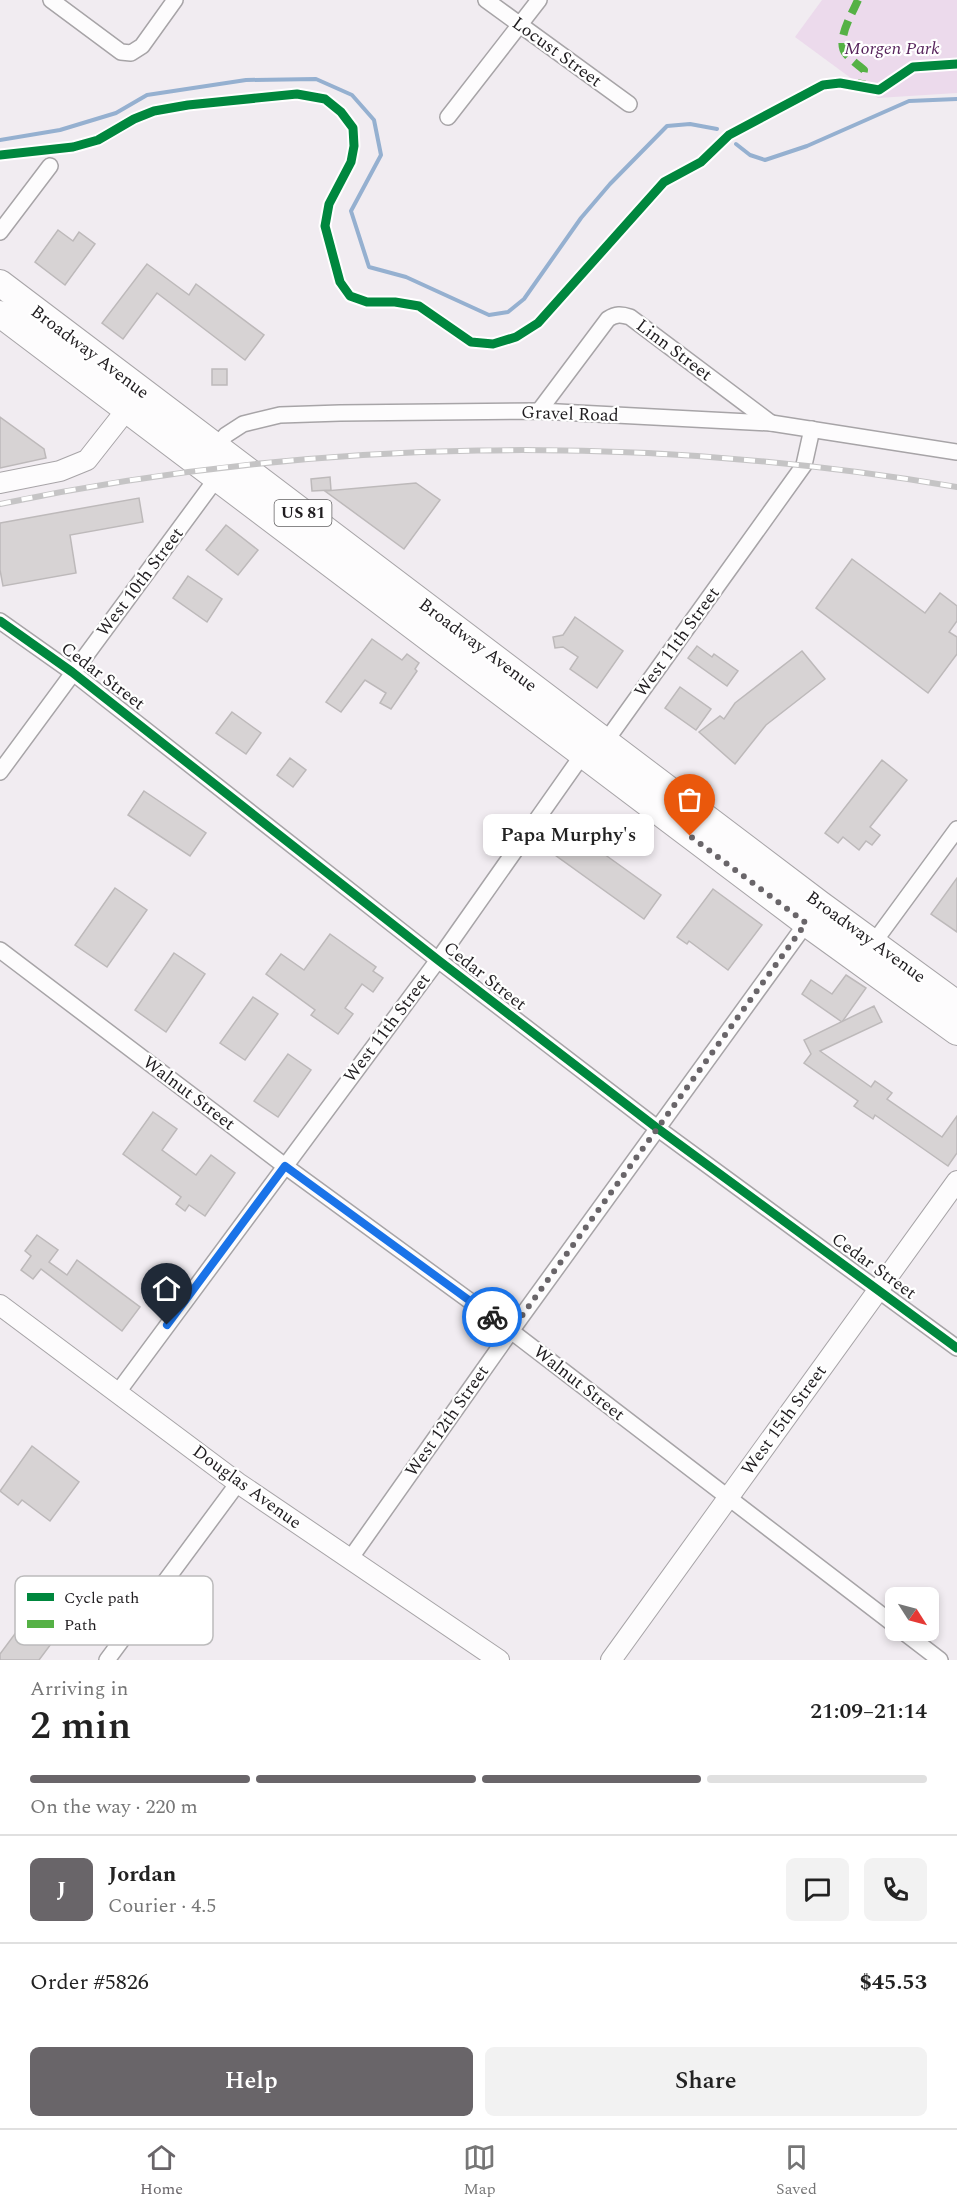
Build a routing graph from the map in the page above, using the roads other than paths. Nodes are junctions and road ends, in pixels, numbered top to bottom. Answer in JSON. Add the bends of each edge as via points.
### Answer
{"nodes":[{"id":1,"x":51,"y":0,"type":"edge"},
{"id":2,"x":175,"y":0,"type":"edge"},
{"id":3,"x":486,"y":0,"type":"edge"},
{"id":4,"x":539,"y":0,"type":"edge"},
{"id":5,"x":520,"y":25,"type":"junction"},
{"id":6,"x":629,"y":104,"type":"dead end"},
{"id":7,"x":448,"y":117,"type":"dead end"},
{"id":8,"x":50,"y":166,"type":"dead end"},
{"id":9,"x":0,"y":232,"type":"edge"},
{"id":10,"x":0,"y":283,"type":"edge"},
{"id":11,"x":0,"y":314,"type":"edge"},
{"id":12,"x":133,"y":401,"type":"junction"},
{"id":13,"x":538,"y":411,"type":"junction"},
{"id":14,"x":771,"y":423,"type":"junction"},
{"id":15,"x":812,"y":429,"type":"junction"},
{"id":16,"x":957,"y":452,"type":"edge"},
{"id":17,"x":210,"y":464,"type":"junction"},
{"id":18,"x":0,"y":483,"type":"edge"},
{"id":19,"x":0,"y":621,"type":"edge"},
{"id":20,"x":72,"y":672,"type":"junction"},
{"id":21,"x":606,"y":741,"type":"junction"},
{"id":22,"x":583,"y":754,"type":"junction"},
{"id":23,"x":0,"y":772,"type":"edge"},
{"id":24,"x":957,"y":829,"type":"edge"},
{"id":25,"x":813,"y":914,"type":"junction"},
{"id":26,"x":0,"y":950,"type":"edge"},
{"id":27,"x":867,"y":952,"type":"junction"},
{"id":28,"x":438,"y":960,"type":"junction"},
{"id":29,"x":957,"y":1004,"type":"edge"},
{"id":30,"x":957,"y":1032,"type":"edge"},
{"id":31,"x":657,"y":1128,"type":"junction"},
{"id":32,"x":285,"y":1166,"type":"junction"},
{"id":33,"x":957,"y":1181,"type":"edge"},
{"id":34,"x":879,"y":1290,"type":"junction"},
{"id":35,"x":0,"y":1305,"type":"edge"},
{"id":36,"x":511,"y":1331,"type":"junction"},
{"id":37,"x":957,"y":1348,"type":"edge"},
{"id":38,"x":118,"y":1392,"type":"junction"},
{"id":39,"x":238,"y":1483,"type":"junction"},
{"id":40,"x":728,"y":1498,"type":"junction"},
{"id":41,"x":350,"y":1559,"type":"junction"},
{"id":42,"x":169,"y":1576,"type":"edge"},
{"id":43,"x":885,"y":1618,"type":"edge"},
{"id":44,"x":915,"y":1641,"type":"edge"},
{"id":45,"x":118,"y":1645,"type":"edge"},
{"id":46,"x":107,"y":1660,"type":"edge"},
{"id":47,"x":499,"y":1660,"type":"edge"},
{"id":48,"x":611,"y":1660,"type":"edge"},
{"id":49,"x":940,"y":1660,"type":"edge"}],
"edges":[{"from":1,"to":2,"type":"street","via":[[121,52],[131,53],[142,46]]},
{"from":3,"to":5,"type":"street","name":"Locust Street"},
{"from":4,"to":5,"type":"street"},
{"from":5,"to":6,"type":"street","name":"Locust Street"},
{"from":5,"to":7,"type":"street"},
{"from":8,"to":9,"type":"street"},
{"from":10,"to":12,"type":"highway","name":"Broadway Avenue","number":"US 81"},
{"from":11,"to":12,"type":"highway","name":"Broadway Avenue","number":"US 81"},
{"from":12,"to":17,"type":"highway","name":"Broadway Avenue","number":"US 81"},
{"from":12,"to":18,"type":"street","via":[[87,460],[60,471]]},
{"from":13,"to":14,"type":"street","name":"Gravel Road"},
{"from":13,"to":14,"type":"street","name":"Linn Street","via":[[608,320],[623,315]]},
{"from":13,"to":17,"type":"street","name":"Gravel Road","via":[[280,415],[243,424],[226,435]]},
{"from":14,"to":15,"type":"street","name":"Gravel Road"},
{"from":15,"to":16,"type":"street","name":"Gravel Road"},
{"from":15,"to":21,"type":"street","name":"West 11th Street","via":[[804,465]]},
{"from":17,"to":20,"type":"street","name":"West 10th Street"},
{"from":17,"to":21,"type":"highway","name":"Broadway Avenue","number":"US 81"},
{"from":17,"to":22,"type":"highway","name":"Broadway Avenue","number":"US 81"},
{"from":19,"to":20,"type":"street","name":"Cedar Street"},
{"from":20,"to":23,"type":"street","name":"West 10th Street"},
{"from":20,"to":28,"type":"street","name":"Cedar Street"},
{"from":21,"to":22,"type":"street","name":"West 11th Street"},
{"from":21,"to":25,"type":"highway","name":"Broadway Avenue","number":"US 81"},
{"from":22,"to":25,"type":"highway","name":"Broadway Avenue","number":"US 81"},
{"from":22,"to":28,"type":"street","name":"West 11th Street"},
{"from":24,"to":27,"type":"street"},
{"from":25,"to":27,"type":"highway","name":"Broadway Avenue","number":"US 81"},
{"from":25,"to":31,"type":"street","name":"West 12th Street"},
{"from":26,"to":32,"type":"street","name":"Walnut Street"},
{"from":27,"to":29,"type":"highway","name":"Broadway Avenue","number":"US 81"},
{"from":27,"to":30,"type":"highway","name":"Broadway Avenue","number":"US 81"},
{"from":28,"to":31,"type":"street","name":"Cedar Street"},
{"from":28,"to":32,"type":"street","name":"West 11th Street"},
{"from":31,"to":34,"type":"street","name":"Cedar Street"},
{"from":31,"to":36,"type":"street","name":"West 12th Street"},
{"from":32,"to":36,"type":"street","name":"Walnut Street"},
{"from":32,"to":38,"type":"street","name":"West 11th Street"},
{"from":33,"to":34,"type":"street","name":"West 15th Street"},
{"from":34,"to":37,"type":"street","name":"Cedar Street"},
{"from":34,"to":40,"type":"street","name":"West 15th Street"},
{"from":35,"to":38,"type":"street","name":"Douglas Avenue"},
{"from":36,"to":40,"type":"street","name":"Walnut Street"},
{"from":36,"to":41,"type":"street","name":"West 12th Street"},
{"from":38,"to":39,"type":"street","name":"Douglas Avenue"},
{"from":39,"to":41,"type":"street","name":"Douglas Avenue"},
{"from":39,"to":42,"type":"street"},
{"from":40,"to":43,"type":"street","name":"Walnut Street"},
{"from":40,"to":48,"type":"street","name":"West 15th Street"},
{"from":41,"to":47,"type":"street","name":"Douglas Avenue"},
{"from":44,"to":49,"type":"street"},
{"from":45,"to":46,"type":"street"}]}
